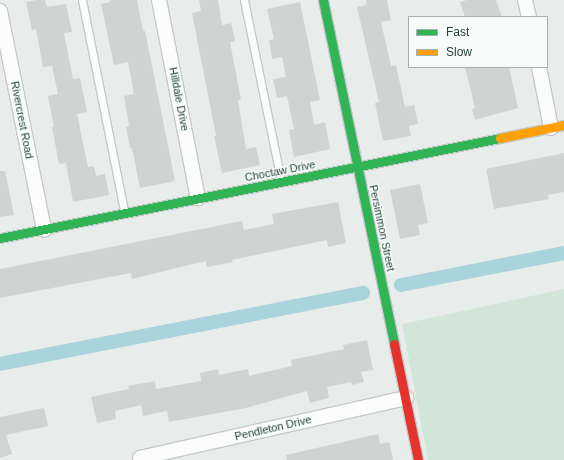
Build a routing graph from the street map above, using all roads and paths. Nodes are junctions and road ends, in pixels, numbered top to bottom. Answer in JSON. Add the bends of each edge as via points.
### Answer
{"nodes":[{"id":1,"x":82,"y":0,"type":"edge"},
{"id":2,"x":159,"y":0,"type":"edge"},
{"id":3,"x":244,"y":0,"type":"edge"},
{"id":4,"x":323,"y":0,"type":"edge"},
{"id":5,"x":525,"y":0,"type":"edge"},
{"id":6,"x":0,"y":11,"type":"edge"},
{"id":7,"x":529,"y":16,"type":"edge"},
{"id":8,"x":539,"y":68,"type":"edge"},
{"id":9,"x":558,"y":126,"type":"edge"},
{"id":10,"x":356,"y":167,"type":"junction"},
{"id":11,"x":281,"y":183,"type":"junction"},
{"id":12,"x":198,"y":198,"type":"junction"},
{"id":13,"x":124,"y":213,"type":"junction"},
{"id":14,"x":44,"y":230,"type":"junction"},
{"id":15,"x":0,"y":238,"type":"edge"},
{"id":16,"x":406,"y":398,"type":"junction"},
{"id":17,"x":140,"y":458,"type":"dead end"},
{"id":18,"x":418,"y":460,"type":"edge"}],
"edges":[{"from":1,"to":13,"type":"lane"},
{"from":2,"to":12,"type":"street","name":"Hilldale Drive"},
{"from":3,"to":11,"type":"lane"},
{"from":4,"to":10,"type":"street","name":"Persimmon Street"},
{"from":5,"to":7,"type":"street"},
{"from":6,"to":14,"type":"street","name":"Rivercrest Road"},
{"from":8,"to":9,"type":"street"},
{"from":9,"to":10,"type":"street","name":"Choctaw Drive"},
{"from":10,"to":11,"type":"street","name":"Choctaw Drive"},
{"from":10,"to":16,"type":"street","name":"Persimmon Street"},
{"from":11,"to":12,"type":"street","name":"Choctaw Drive"},
{"from":12,"to":13,"type":"street","name":"Choctaw Drive"},
{"from":13,"to":14,"type":"street","name":"Choctaw Drive"},
{"from":14,"to":15,"type":"street","name":"Choctaw Drive"},
{"from":16,"to":17,"type":"street","name":"Pendleton Drive"},
{"from":16,"to":18,"type":"street","name":"Persimmon Street"}]}
